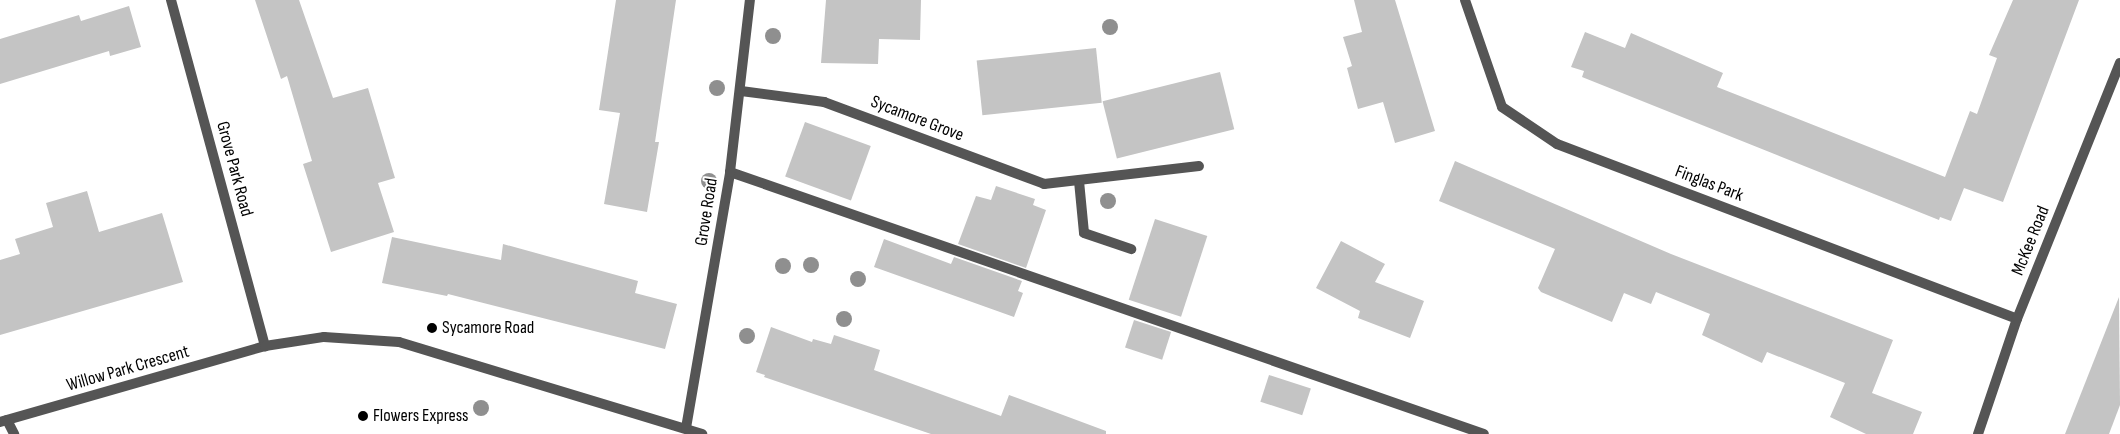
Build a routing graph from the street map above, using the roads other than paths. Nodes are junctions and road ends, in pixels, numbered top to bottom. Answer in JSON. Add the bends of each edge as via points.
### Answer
{"nodes":[{"id":1,"x":171,"y":0,"type":"edge"},
{"id":2,"x":750,"y":0,"type":"edge"},
{"id":3,"x":1465,"y":0,"type":"edge"},
{"id":4,"x":2120,"y":63,"type":"edge"},
{"id":5,"x":741,"y":91,"type":"junction"},
{"id":6,"x":1199,"y":166,"type":"dead end"},
{"id":7,"x":730,"y":172,"type":"junction"},
{"id":8,"x":1079,"y":181,"type":"junction"},
{"id":9,"x":1131,"y":249,"type":"dead end"},
{"id":10,"x":2017,"y":319,"type":"junction"},
{"id":11,"x":266,"y":346,"type":"junction"},
{"id":12,"x":3,"y":421,"type":"edge"},
{"id":13,"x":686,"y":428,"type":"junction"},
{"id":14,"x":669,"y":429,"type":"edge"},
{"id":15,"x":14,"y":434,"type":"edge"},
{"id":16,"x":702,"y":434,"type":"edge"},
{"id":17,"x":1484,"y":434,"type":"edge"},
{"id":18,"x":1978,"y":434,"type":"edge"}],
"edges":[{"from":1,"to":11,"type":"street","name":"Grove Park Road"},
{"from":2,"to":5,"type":"street","name":"Grove Road"},
{"from":3,"to":10,"type":"street","name":"Finglas Park","via":[[1502,107],[1557,144]]},
{"from":4,"to":10,"type":"street","name":"McKee Road"},
{"from":5,"to":7,"type":"street","name":"Grove Road"},
{"from":5,"to":8,"type":"street","name":"Sycamore Grove","via":[[824,102],[1044,184]]},
{"from":6,"to":8,"type":"street","name":"Sycamore Grove"},
{"from":7,"to":13,"type":"street","name":"Grove Road"},
{"from":7,"to":17,"type":"street"},
{"from":8,"to":9,"type":"street","via":[[1084,233]]},
{"from":10,"to":18,"type":"street","name":"McKee Road"},
{"from":11,"to":12,"type":"street","name":"Willow Park Crescent"},
{"from":11,"to":14,"type":"street","via":[[324,337],[399,342]]},
{"from":12,"to":15,"type":"street"},
{"from":13,"to":14,"type":"street"},
{"from":13,"to":16,"type":"street"}]}
